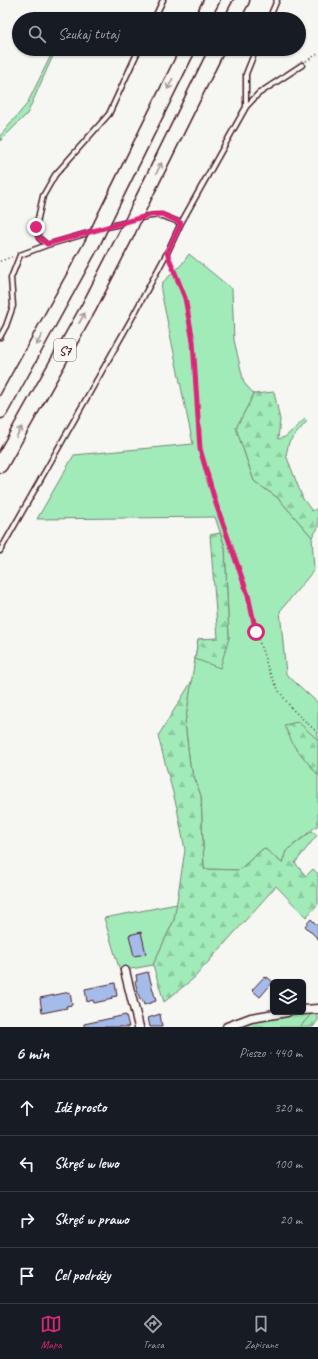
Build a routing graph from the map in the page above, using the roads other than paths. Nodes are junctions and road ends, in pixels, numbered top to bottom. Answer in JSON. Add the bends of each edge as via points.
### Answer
{"nodes":[{"id":1,"x":163,"y":0,"type":"edge"},
{"id":2,"x":212,"y":0,"type":"edge"},
{"id":3,"x":242,"y":0,"type":"edge"},
{"id":4,"x":277,"y":0,"type":"edge"},
{"id":5,"x":157,"y":12,"type":"edge"},
{"id":6,"x":206,"y":12,"type":"edge"},
{"id":7,"x":236,"y":12,"type":"edge"},
{"id":8,"x":271,"y":12,"type":"edge"},
{"id":9,"x":136,"y":56,"type":"edge"},
{"id":10,"x":185,"y":56,"type":"edge"},
{"id":11,"x":214,"y":56,"type":"edge"},
{"id":12,"x":253,"y":56,"type":"edge"},
{"id":13,"x":302,"y":65,"type":"road end"},
{"id":14,"x":246,"y":107,"type":"junction"},
{"id":15,"x":181,"y":223,"type":"junction"},
{"id":16,"x":47,"y":244,"type":"junction"},
{"id":17,"x":0,"y":337,"type":"edge"},
{"id":18,"x":0,"y":411,"type":"edge"},
{"id":19,"x":0,"y":465,"type":"edge"},
{"id":20,"x":0,"y":551,"type":"edge"},
{"id":21,"x":124,"y":971,"type":"dead end"},
{"id":22,"x":318,"y":1009,"type":"edge"},
{"id":23,"x":306,"y":1010,"type":"edge"},
{"id":24,"x":270,"y":1015,"type":"edge"},
{"id":25,"x":139,"y":1027,"type":"edge"},
{"id":26,"x":228,"y":1027,"type":"edge"}],
"edges":[{"from":1,"to":5,"type":"lane"},
{"from":2,"to":6,"type":"highway"},
{"from":3,"to":7,"type":"highway"},
{"from":4,"to":8,"type":"lane"},
{"from":9,"to":16,"type":"lane","via":[[110,114],[55,175],[43,196],[36,227],[39,238]]},
{"from":10,"to":18,"type":"highway","number":"S7","one_way":true,"bridge":true,"via":[[92,244]]},
{"from":19,"to":11,"type":"highway","number":"S7","one_way":true,"bridge":true,"via":[[85,314]]},
{"from":12,"to":14,"type":"lane","via":[[246,74]]},
{"from":13,"to":14,"type":"lane","via":[[258,94]]},
{"from":14,"to":15,"type":"lane"},
{"from":15,"to":16,"type":"lane","via":[[162,214],[150,215]]},
{"from":15,"to":20,"type":"lane","via":[[132,318]]},
{"from":16,"to":17,"type":"lane","via":[[20,255],[11,278],[13,306]]},
{"from":21,"to":25,"type":"street"},
{"from":22,"to":23,"type":"street"},
{"from":24,"to":26,"type":"street","via":[[251,1018]]}]}
